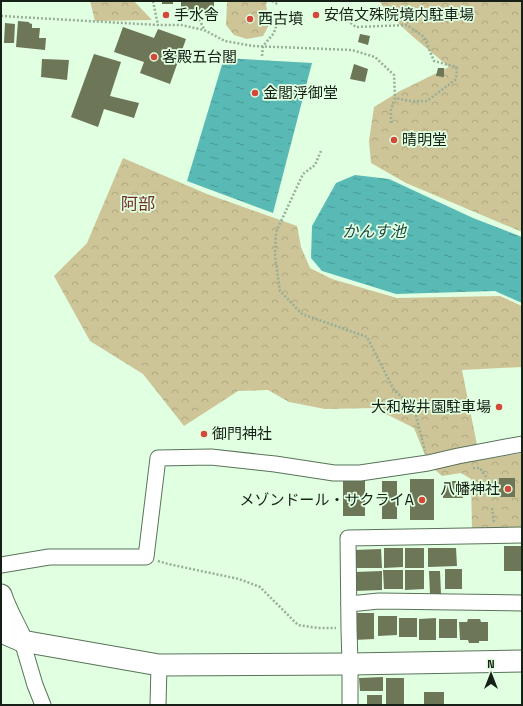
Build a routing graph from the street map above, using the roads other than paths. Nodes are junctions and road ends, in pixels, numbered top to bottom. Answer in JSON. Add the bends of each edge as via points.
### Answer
{"nodes":[{"id":1,"x":522,"y":444,"type":"edge"},
{"id":2,"x":522,"y":535,"type":"edge"},
{"id":3,"x":1,"y":565,"type":"edge"},
{"id":4,"x":1,"y":595,"type":"edge"},
{"id":5,"x":522,"y":603,"type":"edge"},
{"id":6,"x":348,"y":604,"type":"junction"},
{"id":7,"x":1,"y":632,"type":"edge"},
{"id":8,"x":22,"y":641,"type":"junction"},
{"id":9,"x":522,"y":661,"type":"edge"},
{"id":10,"x":350,"y":664,"type":"junction"},
{"id":11,"x":159,"y":665,"type":"junction"},
{"id":12,"x":43,"y":705,"type":"edge"},
{"id":13,"x":158,"y":705,"type":"edge"},
{"id":14,"x":350,"y":705,"type":"edge"}],
"edges":[{"from":1,"to":3,"type":"street","via":[[428,463],[360,473],[334,473],[211,456],[158,458],[146,557],[49,557]]},
{"from":2,"to":6,"type":"street","via":[[348,538]]},
{"from":4,"to":8,"type":"street"},
{"from":5,"to":6,"type":"street","via":[[379,601]]},
{"from":6,"to":10,"type":"street"},
{"from":7,"to":8,"type":"street"},
{"from":8,"to":11,"type":"street"},
{"from":8,"to":12,"type":"street"},
{"from":9,"to":10,"type":"street"},
{"from":10,"to":11,"type":"street"},
{"from":10,"to":14,"type":"street"},
{"from":11,"to":13,"type":"street"}]}
